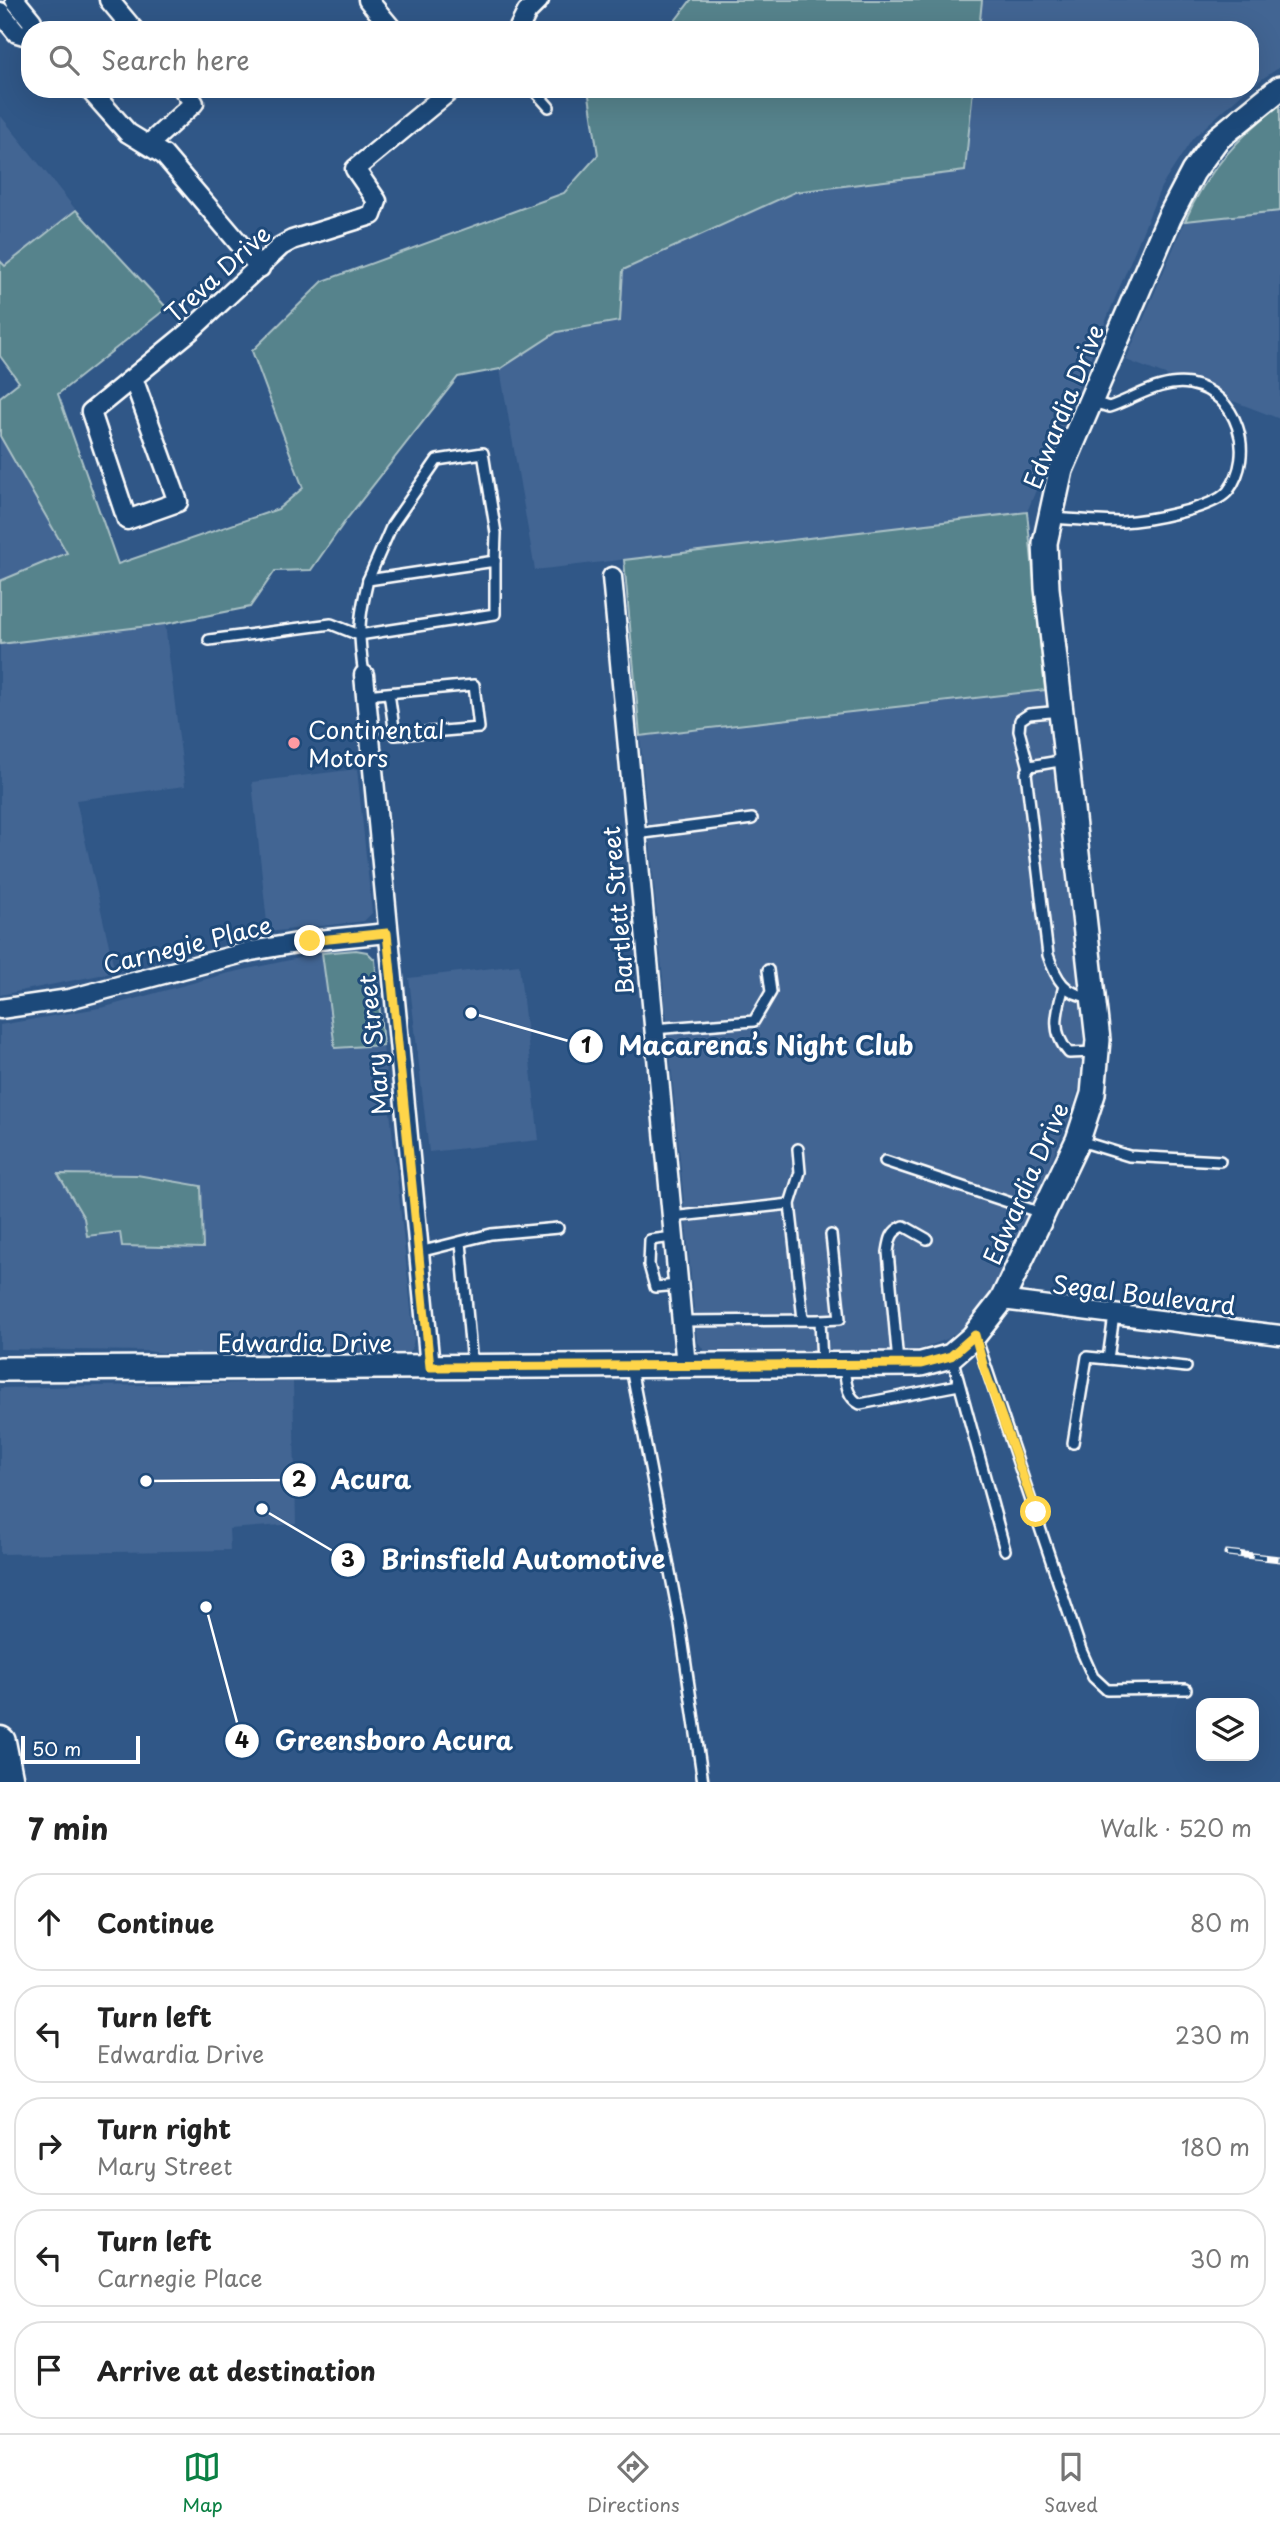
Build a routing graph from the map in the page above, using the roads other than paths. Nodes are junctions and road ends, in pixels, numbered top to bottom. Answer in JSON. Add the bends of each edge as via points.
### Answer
{"nodes":[{"id":1,"x":15,"y":0,"type":"edge"},
{"id":2,"x":109,"y":0,"type":"edge"},
{"id":3,"x":368,"y":0,"type":"edge"},
{"id":4,"x":540,"y":0,"type":"edge"},
{"id":5,"x":0,"y":12,"type":"edge"},
{"id":6,"x":32,"y":21,"type":"edge"},
{"id":7,"x":126,"y":21,"type":"edge"},
{"id":8,"x":386,"y":21,"type":"edge"},
{"id":9,"x":522,"y":21,"type":"edge"},
{"id":10,"x":21,"y":34,"type":"edge"},
{"id":11,"x":1280,"y":88,"type":"edge"},
{"id":12,"x":97,"y":98,"type":"edge"},
{"id":13,"x":190,"y":98,"type":"edge"},
{"id":14,"x":439,"y":98,"type":"edge"},
{"id":15,"x":541,"y":98,"type":"edge"},
{"id":16,"x":549,"y":107,"type":"dead end"},
{"id":17,"x":149,"y":144,"type":"junction"},
{"id":18,"x":260,"y":268,"type":"junction"},
{"id":19,"x":133,"y":378,"type":"junction"},
{"id":20,"x":1088,"y":401,"type":"junction"},
{"id":21,"x":1049,"y":517,"type":"junction"},
{"id":22,"x":495,"y":561,"type":"junction"},
{"id":23,"x":612,"y":578,"type":"dead end"},
{"id":24,"x":368,"y":580,"type":"junction"},
{"id":25,"x":359,"y":635,"type":"junction"},
{"id":26,"x":209,"y":640,"type":"dead end"},
{"id":27,"x":364,"y":675,"type":"joint"},
{"id":28,"x":389,"y":693,"type":"junction"},
{"id":29,"x":365,"y":695,"type":"junction"},
{"id":30,"x":1061,"y":711,"type":"junction"},
{"id":31,"x":1066,"y":760,"type":"junction"},
{"id":32,"x":1029,"y":768,"type":"junction"},
{"id":33,"x":752,"y":819,"type":"dead end"},
{"id":34,"x":634,"y":834,"type":"junction"},
{"id":35,"x":387,"y":933,"type":"junction"},
{"id":36,"x":768,"y":970,"type":"dead end"},
{"id":37,"x":1064,"y":986,"type":"junction"},
{"id":38,"x":1093,"y":998,"type":"junction"},
{"id":39,"x":0,"y":1009,"type":"edge"},
{"id":40,"x":653,"y":1029,"type":"junction"},
{"id":41,"x":1097,"y":1052,"type":"junction"},
{"id":42,"x":1078,"y":1140,"type":"junction"},
{"id":43,"x":798,"y":1149,"type":"dead end"},
{"id":44,"x":885,"y":1161,"type":"dead end"},
{"id":45,"x":1220,"y":1161,"type":"dead end"},
{"id":46,"x":790,"y":1204,"type":"junction"},
{"id":47,"x":1043,"y":1214,"type":"junction"},
{"id":48,"x":671,"y":1217,"type":"junction"},
{"id":49,"x":558,"y":1228,"type":"dead end"},
{"id":50,"x":831,"y":1235,"type":"dead end"},
{"id":51,"x":673,"y":1237,"type":"junction"},
{"id":52,"x":927,"y":1239,"type":"dead end"},
{"id":53,"x":461,"y":1242,"type":"junction"},
{"id":54,"x":419,"y":1252,"type":"junction"},
{"id":55,"x":678,"y":1285,"type":"junction"},
{"id":56,"x":1002,"y":1300,"type":"junction"},
{"id":57,"x":1114,"y":1315,"type":"junction"},
{"id":58,"x":803,"y":1319,"type":"junction"},
{"id":59,"x":820,"y":1320,"type":"junction"},
{"id":60,"x":681,"y":1321,"type":"junction"},
{"id":61,"x":975,"y":1335,"type":"junction"},
{"id":62,"x":1280,"y":1335,"type":"edge"},
{"id":63,"x":951,"y":1356,"type":"junction"},
{"id":64,"x":1108,"y":1359,"type":"junction"},
{"id":65,"x":898,"y":1364,"type":"junction"},
{"id":66,"x":833,"y":1365,"type":"junction"},
{"id":67,"x":631,"y":1366,"type":"junction"},
{"id":68,"x":686,"y":1366,"type":"junction"},
{"id":69,"x":430,"y":1367,"type":"junction"},
{"id":70,"x":473,"y":1367,"type":"junction"},
{"id":71,"x":1186,"y":1367,"type":"dead end"},
{"id":72,"x":0,"y":1369,"type":"edge"},
{"id":73,"x":959,"y":1385,"type":"junction"},
{"id":74,"x":1073,"y":1443,"type":"dead end"},
{"id":75,"x":1005,"y":1550,"type":"dead end"},
{"id":76,"x":1186,"y":1689,"type":"dead end"},
{"id":77,"x":0,"y":1742,"type":"edge"},
{"id":78,"x":8,"y":1782,"type":"edge"},
{"id":79,"x":703,"y":1782,"type":"edge"}],
"edges":[{"from":1,"to":6,"type":"street"},
{"from":2,"to":7,"type":"street"},
{"from":3,"to":8,"type":"street"},
{"from":4,"to":9,"type":"street"},
{"from":5,"to":10,"type":"street"},
{"from":11,"to":20,"type":"main road","name":"Edwardia Drive","via":[[1232,124],[1193,172]]},
{"from":12,"to":17,"type":"street","via":[[128,133]]},
{"from":13,"to":17,"type":"street","via":[[194,103]]},
{"from":14,"to":18,"type":"street","name":"Treva Drive","via":[[355,169],[377,201],[372,215],[292,240]]},
{"from":15,"to":16,"type":"lane"},
{"from":17,"to":18,"type":"street","via":[[164,155]]},
{"from":18,"to":19,"type":"street","name":"Treva Drive"},
{"from":19,"to":19,"type":"street","name":"Treva Drive","via":[[91,412],[127,520],[178,502]]},
{"from":20,"to":21,"type":"main road","name":"Edwardia Drive","via":[[1061,470]]},
{"from":20,"to":21,"type":"lane","via":[[1109,407],[1156,386],[1191,384],[1222,398],[1240,428],[1241,460],[1227,492],[1198,508],[1122,522]]},
{"from":21,"to":30,"type":"main road","name":"Edwardia Drive","via":[[1047,588]]},
{"from":22,"to":24,"type":"lane"},
{"from":22,"to":24,"type":"lane","via":[[496,533],[483,453],[437,460],[392,525]]},
{"from":22,"to":25,"type":"lane","via":[[495,614]]},
{"from":23,"to":34,"type":"street","name":"Bartlett Street"},
{"from":24,"to":25,"type":"lane","via":[[358,619]]},
{"from":25,"to":26,"type":"lane","via":[[331,624]]},
{"from":25,"to":27,"type":"lane"},
{"from":27,"to":29,"type":"street","name":"Mary Street"},
{"from":28,"to":28,"type":"lane","via":[[395,736],[480,727],[474,685]]},
{"from":28,"to":29,"type":"lane"},
{"from":29,"to":35,"type":"street","name":"Mary Street"},
{"from":30,"to":31,"type":"main road","name":"Edwardia Drive"},
{"from":30,"to":32,"type":"lane","via":[[1029,714],[1020,720]]},
{"from":31,"to":32,"type":"lane"},
{"from":31,"to":38,"type":"main road","name":"Edwardia Drive"},
{"from":32,"to":37,"type":"lane","via":[[1046,945],[1056,979]]},
{"from":33,"to":34,"type":"lane"},
{"from":34,"to":40,"type":"street","name":"Bartlett Street"},
{"from":35,"to":39,"type":"street","name":"Carnegie Place","via":[[251,951],[69,999]]},
{"from":35,"to":54,"type":"street","name":"Mary Street"},
{"from":36,"to":40,"type":"lane","via":[[771,992],[754,1021]]},
{"from":37,"to":38,"type":"lane","via":[[1075,996]]},
{"from":37,"to":41,"type":"lane","via":[[1056,1017],[1058,1041],[1069,1053]]},
{"from":38,"to":41,"type":"main road","name":"Edwardia Drive"},
{"from":40,"to":48,"type":"street","name":"Bartlett Street"},
{"from":41,"to":42,"type":"main road","name":"Edwardia Drive","via":[[1093,1094]]},
{"from":42,"to":45,"type":"lane","via":[[1129,1156]]},
{"from":42,"to":47,"type":"main road","name":"Edwardia Drive"},
{"from":43,"to":46,"type":"lane","via":[[800,1172]]},
{"from":44,"to":47,"type":"lane"},
{"from":46,"to":48,"type":"lane"},
{"from":46,"to":58,"type":"lane"},
{"from":47,"to":56,"type":"main road","name":"Edwardia Drive"},
{"from":48,"to":51,"type":"street","name":"Bartlett Street"},
{"from":49,"to":53,"type":"lane","via":[[491,1234]]},
{"from":50,"to":59,"type":"lane","via":[[840,1319]]},
{"from":51,"to":55,"type":"street","name":"Bartlett Street"},
{"from":51,"to":55,"type":"lane","via":[[650,1240],[649,1265],[655,1287]]},
{"from":52,"to":65,"type":"lane","via":[[904,1226],[890,1238]]},
{"from":53,"to":54,"type":"lane"},
{"from":53,"to":70,"type":"lane"},
{"from":54,"to":69,"type":"street","name":"Mary Street"},
{"from":55,"to":60,"type":"street","name":"Bartlett Street"},
{"from":56,"to":57,"type":"street","name":"Segal Boulevard"},
{"from":56,"to":61,"type":"main road","name":"Edwardia Drive"},
{"from":57,"to":62,"type":"street","name":"Segal Boulevard"},
{"from":57,"to":64,"type":"lane"},
{"from":58,"to":59,"type":"lane"},
{"from":58,"to":60,"type":"lane"},
{"from":59,"to":66,"type":"lane"},
{"from":60,"to":68,"type":"street","name":"Bartlett Street"},
{"from":61,"to":63,"type":"main road","name":"Edwardia Drive"},
{"from":61,"to":76,"type":"lane","via":[[1093,1677],[1107,1690]]},
{"from":63,"to":65,"type":"main road","name":"Edwardia Drive"},
{"from":63,"to":73,"type":"lane"},
{"from":64,"to":71,"type":"lane"},
{"from":64,"to":74,"type":"lane","via":[[1087,1357]]},
{"from":65,"to":66,"type":"main road","name":"Edwardia Drive"},
{"from":66,"to":68,"type":"main road","name":"Edwardia Drive"},
{"from":66,"to":73,"type":"lane","via":[[853,1401],[860,1404]]},
{"from":67,"to":68,"type":"main road","name":"Edwardia Drive"},
{"from":67,"to":70,"type":"main road","name":"Edwardia Drive"},
{"from":67,"to":79,"type":"lane","via":[[680,1624]]},
{"from":69,"to":70,"type":"main road","name":"Edwardia Drive"},
{"from":69,"to":72,"type":"main road","name":"Edwardia Drive"},
{"from":73,"to":75,"type":"lane"},
{"from":77,"to":78,"type":"highway"}]}
